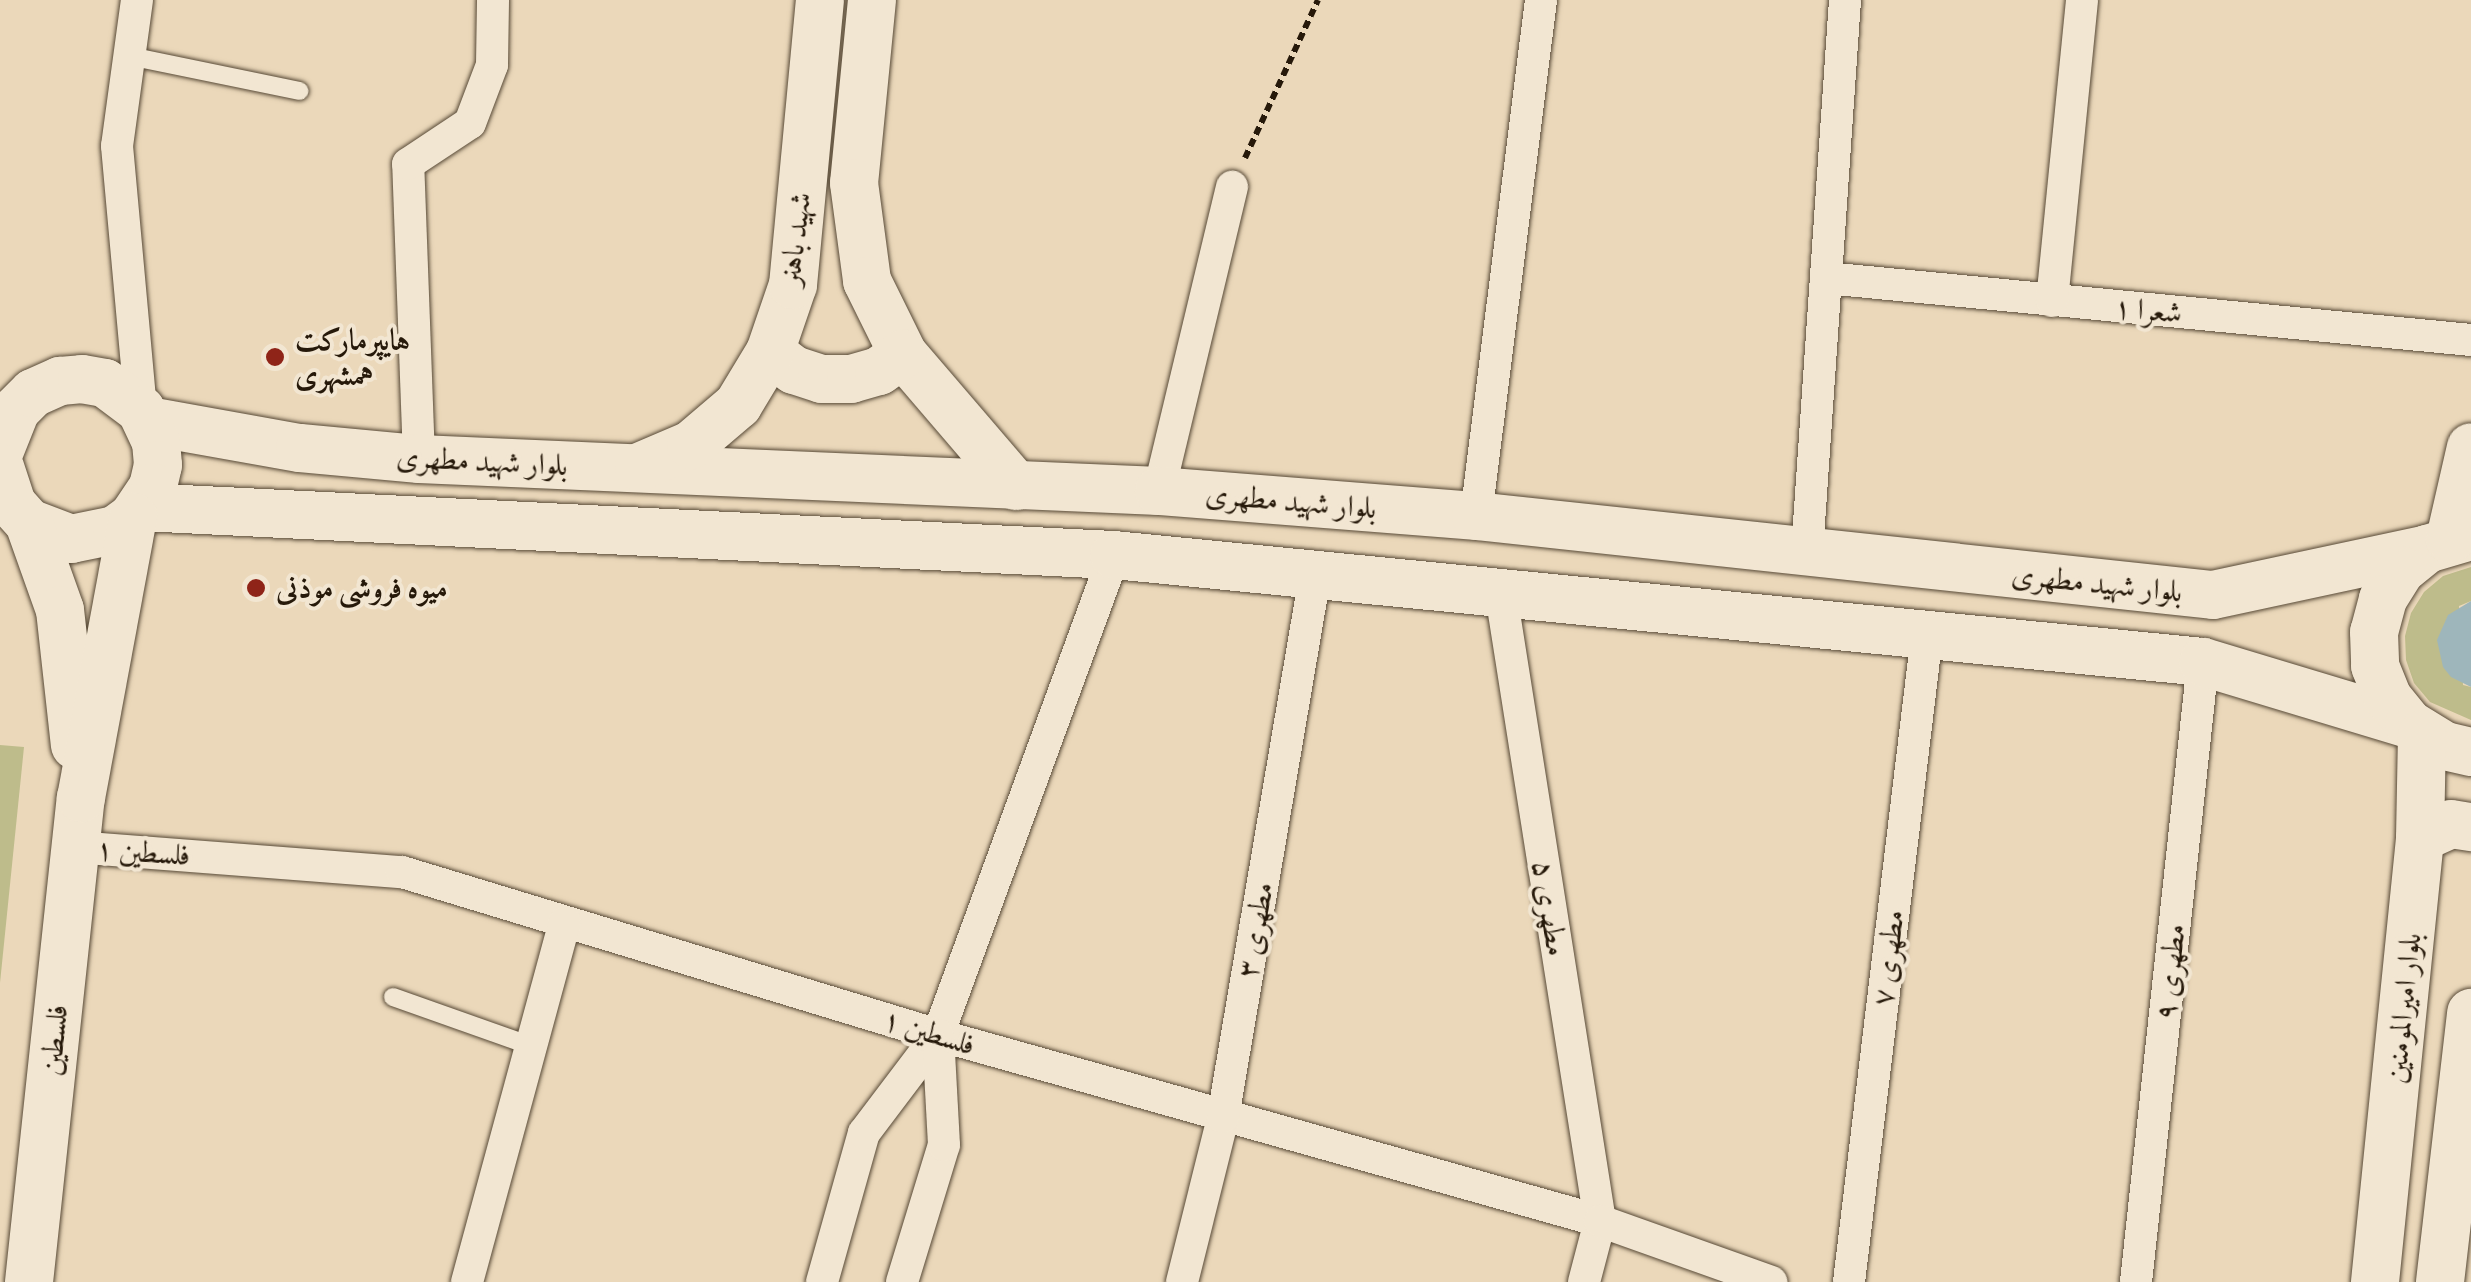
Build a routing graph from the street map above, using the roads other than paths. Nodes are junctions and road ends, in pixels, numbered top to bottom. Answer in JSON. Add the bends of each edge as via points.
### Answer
{"nodes":[{"id":1,"x":137,"y":0,"type":"edge"},
{"id":2,"x":493,"y":0,"type":"edge"},
{"id":3,"x":820,"y":0,"type":"edge"},
{"id":4,"x":872,"y":0,"type":"edge"},
{"id":5,"x":1541,"y":0,"type":"edge"},
{"id":6,"x":1845,"y":0,"type":"edge"},
{"id":7,"x":2082,"y":0,"type":"edge"},
{"id":8,"x":129,"y":56,"type":"junction"},
{"id":9,"x":300,"y":91,"type":"dead end"},
{"id":10,"x":1232,"y":186,"type":"road end"},
{"id":11,"x":1826,"y":278,"type":"junction"},
{"id":12,"x":2052,"y":301,"type":"junction"},
{"id":13,"x":2471,"y":340,"type":"edge"},
{"id":14,"x":770,"y":352,"type":"junction"},
{"id":15,"x":903,"y":354,"type":"junction"},
{"id":16,"x":17,"y":396,"type":"edge"},
{"id":17,"x":145,"y":415,"type":"junction"},
{"id":18,"x":2471,"y":447,"type":"edge"},
{"id":19,"x":0,"y":450,"type":"edge"},
{"id":20,"x":419,"y":459,"type":"junction"},
{"id":21,"x":635,"y":468,"type":"junction"},
{"id":22,"x":1016,"y":486,"type":"junction"},
{"id":23,"x":1159,"y":491,"type":"junction"},
{"id":24,"x":10,"y":499,"type":"edge"},
{"id":25,"x":138,"y":512,"type":"junction"},
{"id":26,"x":1476,"y":516,"type":"junction"},
{"id":27,"x":2449,"y":542,"type":"edge"},
{"id":28,"x":1807,"y":552,"type":"junction"},
{"id":29,"x":1114,"y":554,"type":"junction"},
{"id":30,"x":1315,"y":576,"type":"junction"},
{"id":31,"x":1501,"y":594,"type":"junction"},
{"id":32,"x":1927,"y":635,"type":"junction"},
{"id":33,"x":2204,"y":662,"type":"junction"},
{"id":34,"x":2415,"y":729,"type":"junction"},
{"id":35,"x":2471,"y":752,"type":"edge"},
{"id":36,"x":81,"y":798,"type":"junction"},
{"id":37,"x":2471,"y":827,"type":"edge"},
{"id":38,"x":2420,"y":838,"type":"junction"},
{"id":39,"x":74,"y":847,"type":"junction"},
{"id":40,"x":565,"y":922,"type":"junction"},
{"id":41,"x":393,"y":997,"type":"dead end"},
{"id":42,"x":2471,"y":1013,"type":"edge"},
{"id":43,"x":938,"y":1035,"type":"junction"},
{"id":44,"x":531,"y":1046,"type":"junction"},
{"id":45,"x":1222,"y":1117,"type":"junction"},
{"id":46,"x":1600,"y":1221,"type":"junction"},
{"id":47,"x":1695,"y":1269,"type":"edge"},
{"id":48,"x":29,"y":1282,"type":"edge"},
{"id":49,"x":467,"y":1282,"type":"edge"},
{"id":50,"x":822,"y":1282,"type":"edge"},
{"id":51,"x":902,"y":1282,"type":"edge"},
{"id":52,"x":1182,"y":1282,"type":"edge"},
{"id":53,"x":1584,"y":1282,"type":"edge"},
{"id":54,"x":1771,"y":1282,"type":"edge"},
{"id":55,"x":1849,"y":1282,"type":"edge"},
{"id":56,"x":2136,"y":1282,"type":"edge"},
{"id":57,"x":2375,"y":1282,"type":"edge"},
{"id":58,"x":2440,"y":1282,"type":"edge"}],
"edges":[{"from":1,"to":8,"type":"street"},
{"from":2,"to":20,"type":"street","via":[[492,65],[470,123],[408,164]]},
{"from":3,"to":14,"type":"main road","name":"شهید باهنر","via":[[793,285]]},
{"from":4,"to":15,"type":"main road","name":"شهید باهنر","via":[[854,183],[867,282]]},
{"from":5,"to":26,"type":"street"},
{"from":6,"to":11,"type":"street"},
{"from":7,"to":12,"type":"street"},
{"from":8,"to":9,"type":"lane"},
{"from":8,"to":17,"type":"street","via":[[117,146]]},
{"from":10,"to":23,"type":"street"},
{"from":11,"to":12,"type":"street","name":"شعرا ۱"},
{"from":11,"to":28,"type":"street"},
{"from":12,"to":13,"type":"street","name":"شعرا ۱"},
{"from":14,"to":15,"type":"main road","via":[[794,370],[851,379]]},
{"from":14,"to":21,"type":"main road","name":"شهید باهنر","via":[[738,404],[691,444]]},
{"from":15,"to":22,"type":"main road","name":"شهید باهنر"},
{"from":16,"to":17,"type":"main road","via":[[82,379],[105,383]]},
{"from":16,"to":19,"type":"main road"},
{"from":17,"to":20,"type":"main road","name":"بلوار شهید مطهری","via":[[300,448]]},
{"from":17,"to":25,"type":"main road","via":[[158,465]]},
{"from":18,"to":27,"type":"main road"},
{"from":20,"to":21,"type":"main road","name":"بلوار شهید مطهری"},
{"from":21,"to":22,"type":"main road","name":"بلوار شهید مطهری"},
{"from":22,"to":23,"type":"main road","name":"بلوار شهید مطهری"},
{"from":23,"to":26,"type":"main road","name":"بلوار شهید مطهری"},
{"from":24,"to":25,"type":"main road","via":[[49,534],[82,538],[115,530]]},
{"from":24,"to":36,"type":"main road","via":[[60,610]]},
{"from":25,"to":29,"type":"main road","name":"بلوار شهید مطهری"},
{"from":25,"to":36,"type":"main road"},
{"from":26,"to":28,"type":"main road","name":"بلوار شهید مطهری"},
{"from":27,"to":28,"type":"main road","name":"بلوار شهید مطهری","via":[[2213,595]]},
{"from":27,"to":34,"type":"main road","via":[[2401,570],[2374,632],[2375,666],[2388,698]]},
{"from":29,"to":30,"type":"main road","name":"بلوار شهید مطهری"},
{"from":29,"to":43,"type":"street"},
{"from":30,"to":31,"type":"main road","name":"بلوار شهید مطهری"},
{"from":30,"to":45,"type":"street","name":"مطهری ۳"},
{"from":31,"to":32,"type":"main road","name":"بلوار شهید مطهری"},
{"from":31,"to":46,"type":"street","name":"مطهری ۵"},
{"from":32,"to":33,"type":"main road","name":"بلوار شهید مطهری"},
{"from":32,"to":55,"type":"street","name":"مطهری ۷"},
{"from":33,"to":34,"type":"main road","name":"بلوار شهید مطهری"},
{"from":33,"to":56,"type":"street","name":"مطهری ۹"},
{"from":34,"to":35,"type":"main road","name":"بلوار شهید مطهری"},
{"from":34,"to":38,"type":"main road","name":"بلوار امیرالمومنین"},
{"from":36,"to":39,"type":"main road","name":"فلسطین"},
{"from":37,"to":38,"type":"main road","via":[[2451,824]]},
{"from":38,"to":57,"type":"main road","name":"بلوار امیرالمومنین"},
{"from":39,"to":40,"type":"street","name":"فلسطین ۱","via":[[402,872]]},
{"from":39,"to":48,"type":"main road","name":"فلسطین"},
{"from":40,"to":43,"type":"street","name":"فلسطین ۱"},
{"from":40,"to":44,"type":"street"},
{"from":41,"to":44,"type":"lane"},
{"from":42,"to":58,"type":"main road"},
{"from":43,"to":45,"type":"street","name":"فلسطین ۱"},
{"from":43,"to":50,"type":"street","via":[[864,1133]]},
{"from":43,"to":51,"type":"street","via":[[944,1146]]},
{"from":44,"to":49,"type":"street"},
{"from":45,"to":46,"type":"street","name":"فلسطین ۱"},
{"from":45,"to":52,"type":"street","name":"مطهری ۳"},
{"from":46,"to":47,"type":"street","name":"فلسطین ۱"},
{"from":46,"to":53,"type":"street"},
{"from":47,"to":54,"type":"street","name":"فلسطین ۱"}]}
